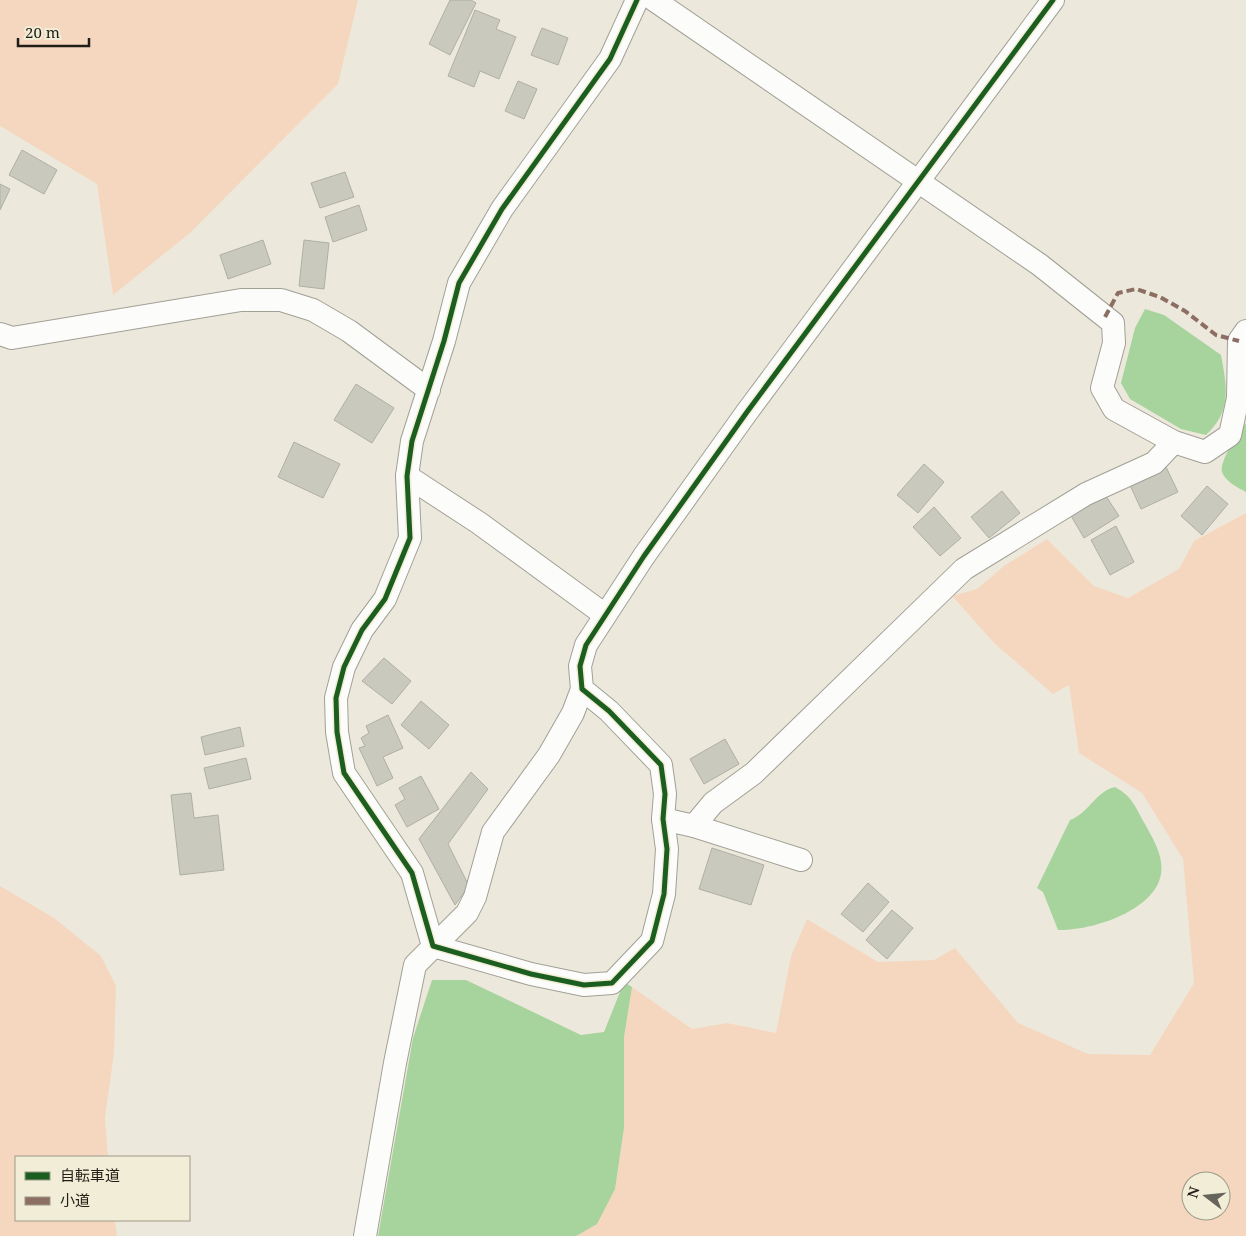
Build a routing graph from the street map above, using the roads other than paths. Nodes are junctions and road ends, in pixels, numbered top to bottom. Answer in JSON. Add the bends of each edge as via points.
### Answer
{"nodes":[{"id":1,"x":637,"y":0,"type":"edge"},
{"id":2,"x":654,"y":0,"type":"edge"},
{"id":3,"x":1052,"y":0,"type":"edge"},
{"id":4,"x":918,"y":181,"type":"junction"},
{"id":5,"x":1246,"y":330,"type":"edge"},
{"id":6,"x":0,"y":334,"type":"edge"},
{"id":7,"x":429,"y":390,"type":"junction"},
{"id":8,"x":1174,"y":442,"type":"junction"},
{"id":9,"x":407,"y":476,"type":"junction"},
{"id":10,"x":605,"y":615,"type":"junction"},
{"id":11,"x":582,"y":689,"type":"junction"},
{"id":12,"x":663,"y":819,"type":"junction"},
{"id":13,"x":694,"y":826,"type":"junction"},
{"id":14,"x":801,"y":860,"type":"dead end"},
{"id":15,"x":434,"y":946,"type":"junction"},
{"id":16,"x":365,"y":1236,"type":"edge"}],
"edges":[{"from":1,"to":7,"type":"street","via":[[610,59],[502,209],[459,283]]},
{"from":2,"to":4,"type":"street"},
{"from":3,"to":4,"type":"street"},
{"from":4,"to":8,"type":"street","via":[[1040,265],[1113,323],[1114,343],[1102,388],[1114,409]]},
{"from":4,"to":10,"type":"street","via":[[747,412]]},
{"from":5,"to":8,"type":"street","via":[[1239,341],[1238,398],[1230,435],[1205,452]]},
{"from":6,"to":7,"type":"street","via":[[12,338],[241,300],[281,300],[314,310],[349,331]]},
{"from":7,"to":9,"type":"street","via":[[412,441]]},
{"from":8,"to":13,"type":"street","via":[[1154,463],[1086,494],[964,569],[754,773],[712,803]]},
{"from":9,"to":10,"type":"street"},
{"from":9,"to":15,"type":"street","via":[[410,538],[385,599],[362,630],[344,667],[336,698],[337,732],[344,773],[412,873]]},
{"from":10,"to":11,"type":"street","via":[[586,645],[580,666]]},
{"from":11,"to":12,"type":"street","via":[[661,765],[665,794]]},
{"from":11,"to":15,"type":"street","via":[[550,755],[493,832],[476,897],[467,913]]},
{"from":12,"to":13,"type":"street"},
{"from":12,"to":15,"type":"street","via":[[667,849],[664,894],[652,941],[612,983],[584,986]]},
{"from":13,"to":14,"type":"street"},
{"from":15,"to":16,"type":"street","via":[[416,965],[395,1063]]}]}
